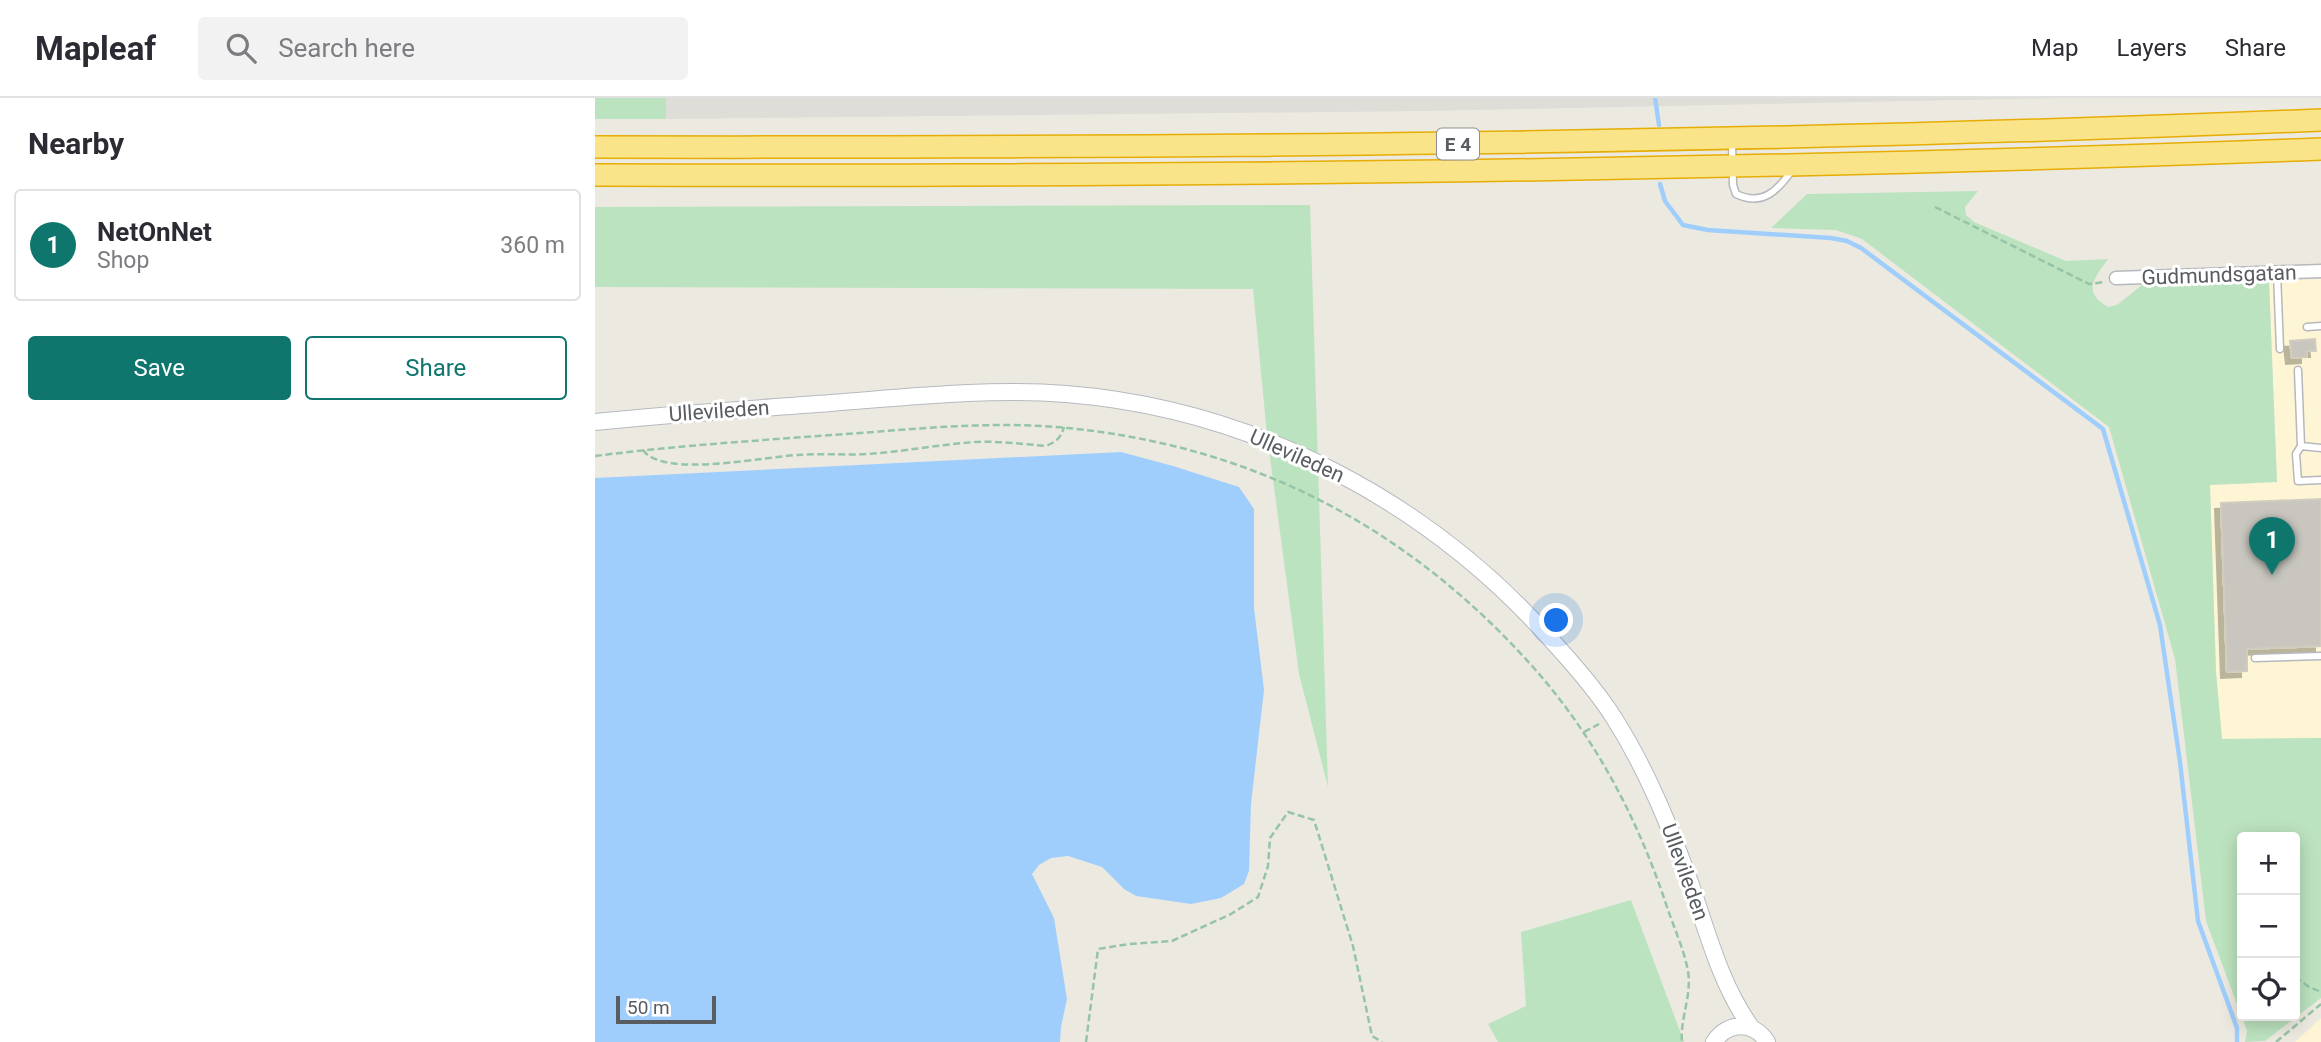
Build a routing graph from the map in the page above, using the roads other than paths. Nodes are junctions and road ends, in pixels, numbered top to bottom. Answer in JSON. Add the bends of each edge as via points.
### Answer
{"nodes":[{"id":1,"x":2321,"y":120,"type":"edge"},
{"id":2,"x":1732,"y":138,"type":"junction"},
{"id":3,"x":595,"y":147,"type":"edge"},
{"id":4,"x":2321,"y":149,"type":"edge"},
{"id":5,"x":1797,"y":165,"type":"junction"},
{"id":6,"x":1732,"y":166,"type":"junction"},
{"id":7,"x":595,"y":175,"type":"edge"},
{"id":8,"x":2321,"y":271,"type":"edge"},
{"id":9,"x":2277,"y":273,"type":"junction"},
{"id":10,"x":2116,"y":278,"type":"road end"},
{"id":11,"x":2321,"y":326,"type":"edge"},
{"id":12,"x":2307,"y":327,"type":"dead end"},
{"id":13,"x":2280,"y":349,"type":"dead end"},
{"id":14,"x":2298,"y":370,"type":"dead end"},
{"id":15,"x":595,"y":422,"type":"edge"},
{"id":16,"x":2301,"y":446,"type":"junction"},
{"id":17,"x":2321,"y":448,"type":"edge"},
{"id":18,"x":2321,"y":480,"type":"edge"},
{"id":19,"x":2321,"y":656,"type":"edge"},
{"id":20,"x":2255,"y":658,"type":"dead end"},
{"id":21,"x":1728,"y":990,"type":"junction"},
{"id":22,"x":1751,"y":1027,"type":"junction"},
{"id":23,"x":1726,"y":1029,"type":"junction"},
{"id":24,"x":1714,"y":1042,"type":"edge"},
{"id":25,"x":1767,"y":1042,"type":"edge"}],
"edges":[{"from":1,"to":2,"type":"highway","number":"E 4"},
{"from":2,"to":3,"type":"highway","number":"E 4","via":[[1308,146]]},
{"from":2,"to":6,"type":"lane"},
{"from":4,"to":5,"type":"highway","number":"E 4"},
{"from":5,"to":6,"type":"highway","number":"E 4"},
{"from":5,"to":6,"type":"lane","via":[[1772,194],[1745,199],[1736,194]]},
{"from":6,"to":7,"type":"highway","number":"E 4","via":[[925,176]]},
{"from":8,"to":9,"type":"street","name":"Gudmundsgatan"},
{"from":9,"to":10,"type":"street","name":"Gudmundsgatan"},
{"from":9,"to":13,"type":"lane"},
{"from":11,"to":12,"type":"lane"},
{"from":14,"to":16,"type":"lane"},
{"from":15,"to":21,"type":"main road","name":"Ullevileden","via":[[1010,391],[1118,401],[1182,414],[1287,448],[1336,472],[1393,503],[1496,581],[1573,664],[1613,716],[1653,789]]},
{"from":16,"to":17,"type":"lane"},
{"from":16,"to":18,"type":"lane","via":[[2296,454],[2298,481]]},
{"from":19,"to":20,"type":"lane"},
{"from":21,"to":22,"type":"main road","name":"Ullevileden"},
{"from":21,"to":23,"type":"main road","name":"Ullevileden"},
{"from":22,"to":23,"type":"main road"},
{"from":22,"to":25,"type":"main road","name":"Ullevileden"},
{"from":23,"to":24,"type":"main road"}]}
